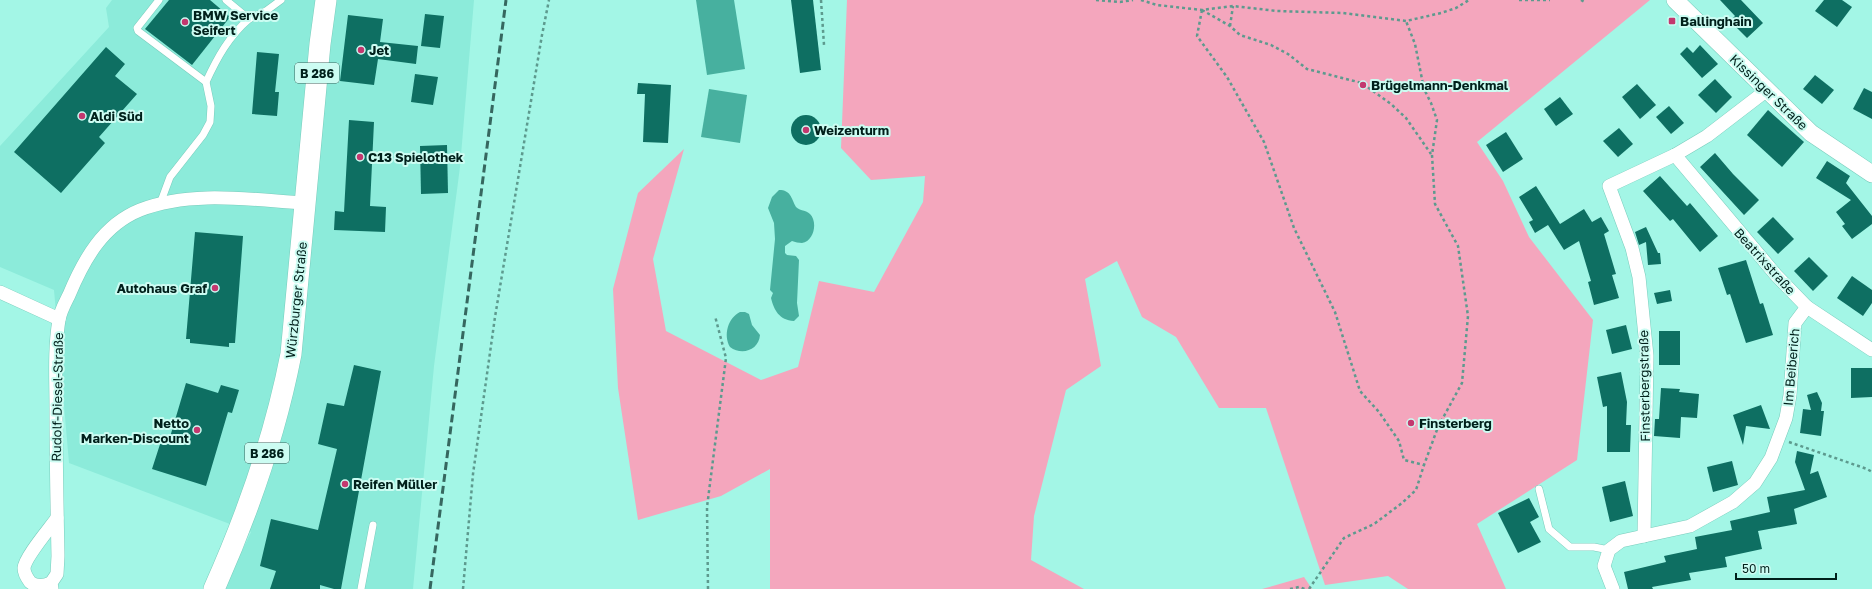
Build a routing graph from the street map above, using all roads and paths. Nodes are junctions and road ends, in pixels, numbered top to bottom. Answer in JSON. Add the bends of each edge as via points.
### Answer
{"nodes":[{"id":1,"x":159,"y":0,"type":"edge"},
{"id":2,"x":226,"y":0,"type":"edge"},
{"id":3,"x":281,"y":0,"type":"edge"},
{"id":4,"x":326,"y":0,"type":"edge"},
{"id":5,"x":549,"y":0,"type":"edge"},
{"id":6,"x":821,"y":0,"type":"edge"},
{"id":7,"x":1096,"y":0,"type":"edge"},
{"id":8,"x":1133,"y":0,"type":"edge"},
{"id":9,"x":1142,"y":0,"type":"edge"},
{"id":10,"x":1469,"y":0,"type":"edge"},
{"id":11,"x":1521,"y":0,"type":"edge"},
{"id":12,"x":1550,"y":0,"type":"edge"},
{"id":13,"x":1581,"y":0,"type":"edge"},
{"id":14,"x":1675,"y":0,"type":"edge"},
{"id":15,"x":1586,"y":3,"type":"dead end"},
{"id":16,"x":1233,"y":6,"type":"junction"},
{"id":17,"x":1202,"y":10,"type":"junction"},
{"id":18,"x":249,"y":19,"type":"junction"},
{"id":19,"x":1406,"y":21,"type":"junction"},
{"id":20,"x":1230,"y":26,"type":"junction"},
{"id":21,"x":824,"y":45,"type":"dead end"},
{"id":22,"x":206,"y":82,"type":"junction"},
{"id":23,"x":1767,"y":90,"type":"junction"},
{"id":24,"x":1432,"y":155,"type":"junction"},
{"id":25,"x":1675,"y":155,"type":"junction"},
{"id":26,"x":1872,"y":174,"type":"edge"},
{"id":27,"x":305,"y":203,"type":"junction"},
{"id":28,"x":160,"y":204,"type":"junction"},
{"id":29,"x":0,"y":292,"type":"edge"},
{"id":30,"x":1807,"y":307,"type":"junction"},
{"id":31,"x":715,"y":316,"type":"dead end"},
{"id":32,"x":59,"y":319,"type":"junction"},
{"id":33,"x":1872,"y":350,"type":"edge"},
{"id":34,"x":1780,"y":438,"type":"junction"},
{"id":35,"x":1424,"y":465,"type":"junction"},
{"id":36,"x":1872,"y":472,"type":"edge"},
{"id":37,"x":1539,"y":489,"type":"dead end"},
{"id":38,"x":57,"y":518,"type":"junction"},
{"id":39,"x":373,"y":525,"type":"dead end"},
{"id":40,"x":1644,"y":536,"type":"junction"},
{"id":41,"x":1609,"y":550,"type":"junction"},
{"id":42,"x":52,"y":586,"type":"edge"},
{"id":43,"x":214,"y":589,"type":"edge"},
{"id":44,"x":361,"y":589,"type":"edge"},
{"id":45,"x":463,"y":589,"type":"edge"},
{"id":46,"x":708,"y":589,"type":"edge"},
{"id":47,"x":1290,"y":589,"type":"edge"},
{"id":48,"x":1305,"y":589,"type":"edge"},
{"id":49,"x":1309,"y":589,"type":"edge"},
{"id":50,"x":1613,"y":589,"type":"edge"}],
"edges":[{"from":1,"to":22,"type":"lane","via":[[136,28]]},
{"from":2,"to":18,"type":"lane"},
{"from":3,"to":18,"type":"lane"},
{"from":4,"to":27,"type":"main road","name":"Würzburger Straße","number":"B 286"},
{"from":5,"to":45,"type":"path","via":[[496,310],[474,474]]},
{"from":6,"to":21,"type":"path"},
{"from":7,"to":8,"type":"path"},
{"from":9,"to":17,"type":"path","via":[[1156,5]]},
{"from":10,"to":19,"type":"path","via":[[1456,8]]},
{"from":11,"to":12,"type":"path"},
{"from":13,"to":15,"type":"path"},
{"from":14,"to":23,"type":"street","name":"Kissinger Straße"},
{"from":16,"to":17,"type":"path"},
{"from":16,"to":19,"type":"path","via":[[1277,11],[1343,13]]},
{"from":16,"to":20,"type":"path"},
{"from":17,"to":20,"type":"path"},
{"from":17,"to":35,"type":"path","via":[[1197,36],[1226,77],[1264,142],[1294,228],[1335,312],[1360,391],[1379,412],[1399,441],[1404,460]]},
{"from":18,"to":22,"type":"lane","via":[[228,41]]},
{"from":19,"to":24,"type":"path","via":[[1415,44],[1424,89],[1437,120]]},
{"from":20,"to":24,"type":"path","via":[[1240,35],[1288,54],[1307,68],[1362,83],[1406,118]]},
{"from":22,"to":28,"type":"lane","via":[[211,106],[210,122],[170,177]]},
{"from":23,"to":25,"type":"street","name":"Finsterbergstraße","via":[[1707,136]]},
{"from":23,"to":26,"type":"street","name":"Kissinger Straße","via":[[1811,133]]},
{"from":24,"to":35,"type":"path","via":[[1435,204],[1458,246],[1468,316],[1462,383],[1438,427]]},
{"from":25,"to":30,"type":"street","name":"Beatrixstraße","via":[[1776,275]]},
{"from":25,"to":40,"type":"street","name":"Finsterbergstraße","via":[[1609,186],[1632,248],[1639,277],[1647,356]]},
{"from":27,"to":28,"type":"street","name":"Rudolf-Diesel-Straße","via":[[251,198],[206,198]]},
{"from":27,"to":43,"type":"main road","name":"Würzburger Straße","number":"B 286","via":[[292,354],[283,394],[262,469],[233,548]]},
{"from":28,"to":32,"type":"street","name":"Rudolf-Diesel-Straße","via":[[118,221],[104,234],[80,270]]},
{"from":29,"to":32,"type":"street"},
{"from":30,"to":33,"type":"street","name":"Beatrixstraße"},
{"from":30,"to":34,"type":"street","name":"Im Beiberich","via":[[1795,323],[1790,395]]},
{"from":31,"to":46,"type":"path","via":[[726,358],[707,507]]},
{"from":32,"to":38,"type":"street","name":"Rudolf-Diesel-Straße","via":[[56,365]]},
{"from":34,"to":36,"type":"path"},
{"from":34,"to":40,"type":"street","name":"Im Beiberich","via":[[1771,458],[1755,482],[1733,502],[1690,526]]},
{"from":35,"to":49,"type":"path","via":[[1416,490],[1374,524],[1344,538]]},
{"from":37,"to":41,"type":"lane","via":[[1549,529],[1570,547]]},
{"from":38,"to":42,"type":"street","name":"Rudolf-Diesel-Straße","via":[[57,574]]},
{"from":38,"to":42,"type":"street","name":"Rudolf-Diesel-Straße","via":[[28,558],[24,568],[27,578],[33,584]]},
{"from":39,"to":44,"type":"lane"},
{"from":40,"to":41,"type":"street","name":"Im Beiberich","via":[[1620,541]]},
{"from":41,"to":50,"type":"street","via":[[1604,566]]},
{"from":47,"to":48,"type":"path"}]}
